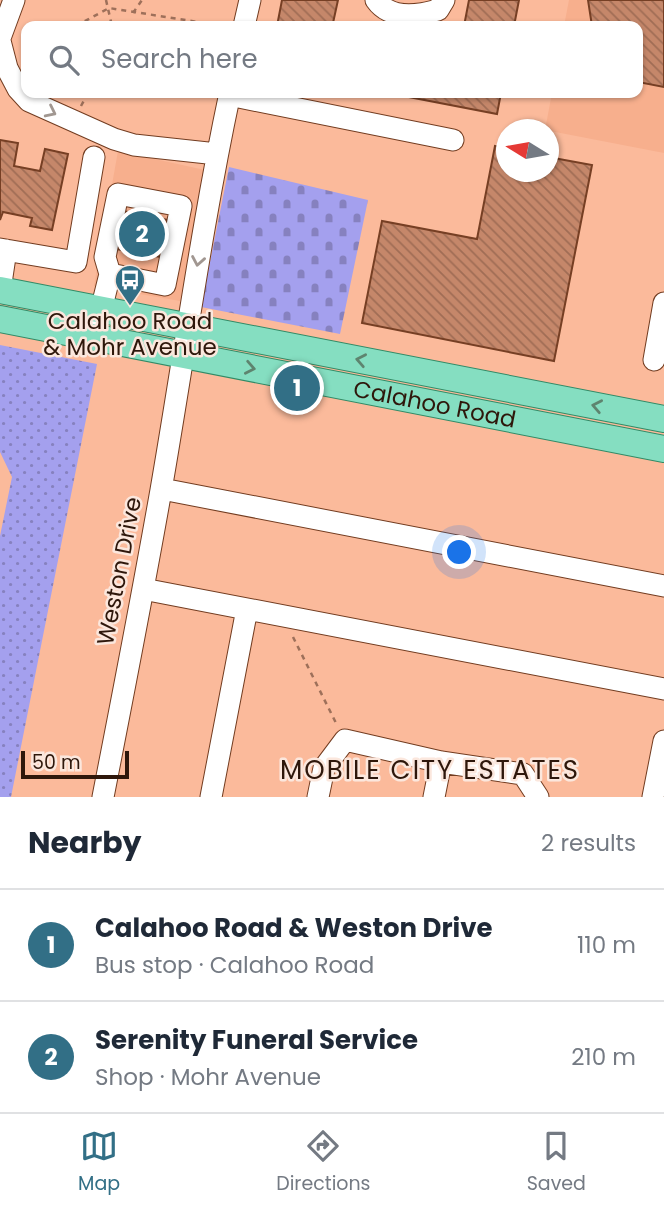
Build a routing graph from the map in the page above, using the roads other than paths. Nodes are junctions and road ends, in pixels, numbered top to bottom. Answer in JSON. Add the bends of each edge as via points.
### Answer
{"nodes":[{"id":1,"x":14,"y":0,"type":"edge"},
{"id":2,"x":250,"y":0,"type":"edge"},
{"id":3,"x":376,"y":0,"type":"edge"},
{"id":4,"x":444,"y":0,"type":"edge"},
{"id":5,"x":245,"y":21,"type":"edge"},
{"id":6,"x":0,"y":40,"type":"edge"},
{"id":7,"x":21,"y":92,"type":"edge"},
{"id":8,"x":26,"y":98,"type":"edge"},
{"id":9,"x":229,"y":98,"type":"edge"},
{"id":10,"x":249,"y":98,"type":"edge"},
{"id":11,"x":453,"y":140,"type":"dead end"},
{"id":12,"x":217,"y":154,"type":"junction"},
{"id":13,"x":94,"y":157,"type":"dead end"},
{"id":14,"x":3,"y":249,"type":"edge"},
{"id":15,"x":110,"y":274,"type":"junction"},
{"id":16,"x":0,"y":290,"type":"edge"},
{"id":17,"x":664,"y":303,"type":"edge"},
{"id":18,"x":101,"y":310,"type":"junction"},
{"id":19,"x":0,"y":319,"type":"edge"},
{"id":20,"x":187,"y":326,"type":"junction"},
{"id":21,"x":61,"y":331,"type":"junction"},
{"id":22,"x":183,"y":354,"type":"junction"},
{"id":23,"x":654,"y":360,"type":"dead end"},
{"id":24,"x":523,"y":392,"type":"junction"},
{"id":25,"x":664,"y":419,"type":"edge"},
{"id":26,"x":518,"y":420,"type":"junction"},
{"id":27,"x":664,"y":449,"type":"edge"},
{"id":28,"x":162,"y":489,"type":"junction"},
{"id":29,"x":664,"y":586,"type":"edge"},
{"id":30,"x":143,"y":589,"type":"junction"},
{"id":31,"x":247,"y":609,"type":"junction"},
{"id":32,"x":664,"y":690,"type":"edge"},
{"id":33,"x":664,"y":741,"type":"edge"},
{"id":34,"x":441,"y":762,"type":"junction"},
{"id":35,"x":103,"y":797,"type":"edge"},
{"id":36,"x":211,"y":797,"type":"edge"},
{"id":37,"x":318,"y":797,"type":"edge"},
{"id":38,"x":434,"y":797,"type":"edge"},
{"id":39,"x":538,"y":797,"type":"edge"},
{"id":40,"x":653,"y":797,"type":"edge"}],
"edges":[{"from":1,"to":6,"type":"street"},
{"from":2,"to":5,"type":"street"},
{"from":3,"to":4,"type":"street","via":[[386,11],[420,16],[438,10]]},
{"from":6,"to":7,"type":"street","one_way":true},
{"from":8,"to":12,"type":"street","one_way":true,"via":[[134,145]]},
{"from":9,"to":12,"type":"street","name":"Weston Drive"},
{"from":10,"to":11,"type":"street"},
{"from":12,"to":20,"type":"street","name":"Weston Drive","one_way":true},
{"from":13,"to":14,"type":"street","via":[[76,262]]},
{"from":14,"to":16,"type":"street"},
{"from":15,"to":15,"type":"street","via":[[165,285],[181,206],[118,194],[105,257]]},
{"from":15,"to":18,"type":"street"},
{"from":16,"to":18,"type":"main road","name":"Calahoo Road"},
{"from":17,"to":23,"type":"street"},
{"from":18,"to":20,"type":"main road","name":"Calahoo Road"},
{"from":18,"to":21,"type":"street","via":[[90,327]]},
{"from":19,"to":21,"type":"main road","name":"Calahoo Road"},
{"from":20,"to":22,"type":"street","name":"Weston Drive"},
{"from":24,"to":20,"type":"main road","name":"Calahoo Road","one_way":true},
{"from":21,"to":22,"type":"main road","name":"Calahoo Road"},
{"from":22,"to":26,"type":"main road","name":"Calahoo Road","one_way":true},
{"from":22,"to":28,"type":"street","name":"Weston Drive"},
{"from":25,"to":24,"type":"main road","name":"Calahoo Road","one_way":true},
{"from":24,"to":26,"type":"street"},
{"from":26,"to":27,"type":"main road","name":"Calahoo Road"},
{"from":28,"to":29,"type":"street"},
{"from":28,"to":30,"type":"street","name":"Weston Drive"},
{"from":30,"to":31,"type":"street"},
{"from":30,"to":35,"type":"street","name":"Weston Drive"},
{"from":31,"to":32,"type":"street"},
{"from":31,"to":36,"type":"street"},
{"from":33,"to":40,"type":"street"},
{"from":34,"to":37,"type":"street","via":[[345,740],[324,768]]},
{"from":34,"to":38,"type":"street"},
{"from":34,"to":39,"type":"street","via":[[523,774]]}]}
